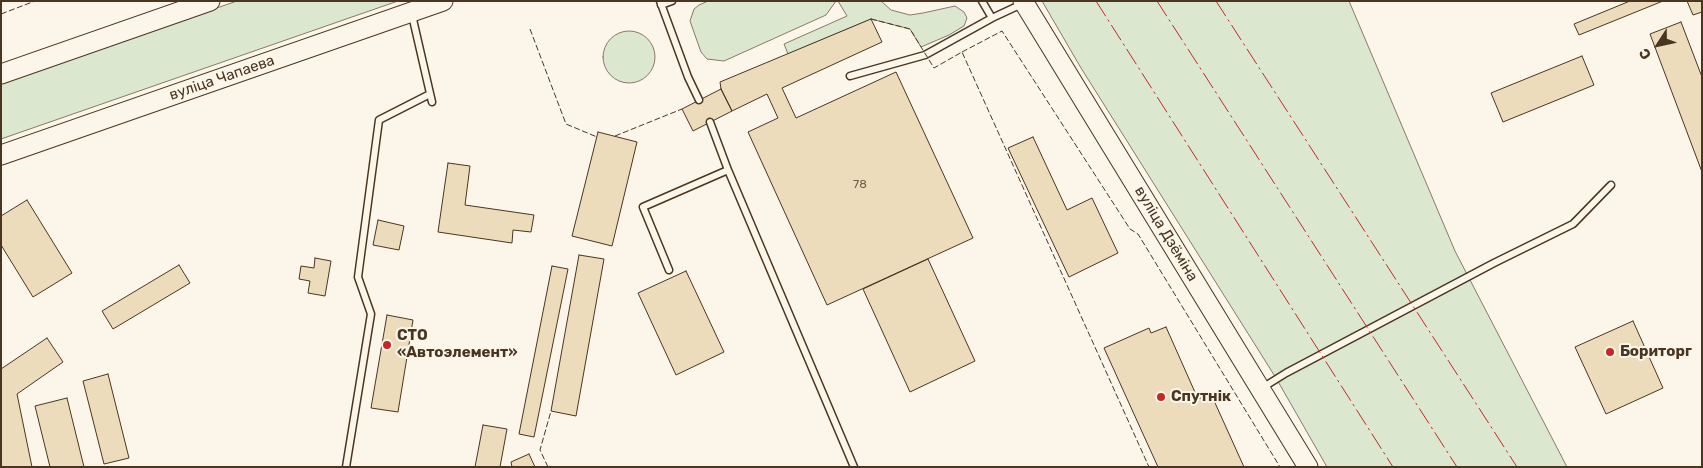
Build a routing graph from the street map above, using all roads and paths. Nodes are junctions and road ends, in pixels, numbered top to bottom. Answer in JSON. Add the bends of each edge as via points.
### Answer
{"nodes":[{"id":1,"x":210,"y":1,"type":"edge"},
{"id":2,"x":442,"y":1,"type":"edge"},
{"id":3,"x":672,"y":1,"type":"edge"},
{"id":4,"x":982,"y":1,"type":"edge"},
{"id":5,"x":1024,"y":2,"type":"edge"},
{"id":6,"x":661,"y":3,"type":"edge"},
{"id":7,"x":412,"y":11,"type":"junction"},
{"id":8,"x":992,"y":18,"type":"junction"},
{"id":9,"x":1,"y":74,"type":"edge"},
{"id":10,"x":850,"y":76,"type":"dead end"},
{"id":11,"x":430,"y":94,"type":"junction"},
{"id":12,"x":699,"y":100,"type":"dead end"},
{"id":13,"x":432,"y":102,"type":"dead end"},
{"id":14,"x":710,"y":122,"type":"dead end"},
{"id":15,"x":1,"y":155,"type":"edge"},
{"id":16,"x":728,"y":170,"type":"junction"},
{"id":17,"x":1611,"y":185,"type":"dead end"},
{"id":18,"x":669,"y":270,"type":"dead end"},
{"id":19,"x":1260,"y":388,"type":"junction"},
{"id":20,"x":346,"y":467,"type":"edge"},
{"id":21,"x":854,"y":467,"type":"edge"},
{"id":22,"x":1308,"y":467,"type":"edge"}],
"edges":[{"from":1,"to":9,"type":"main road"},
{"from":2,"to":7,"type":"main road","name":"вуліца Чапаева"},
{"from":3,"to":6,"type":"lane"},
{"from":4,"to":8,"type":"lane"},
{"from":5,"to":8,"type":"lane"},
{"from":5,"to":19,"type":"main road","name":"вуліца Дзёміна"},
{"from":6,"to":12,"type":"lane"},
{"from":7,"to":11,"type":"lane"},
{"from":7,"to":15,"type":"main road","name":"вуліца Чапаева"},
{"from":8,"to":10,"type":"lane","via":[[925,54]]},
{"from":11,"to":13,"type":"lane"},
{"from":11,"to":20,"type":"lane","via":[[379,120],[358,277],[371,314]]},
{"from":14,"to":16,"type":"lane"},
{"from":16,"to":18,"type":"lane","via":[[643,207]]},
{"from":16,"to":21,"type":"lane"},
{"from":17,"to":19,"type":"lane","via":[[1573,224]]},
{"from":19,"to":22,"type":"main road","name":"вуліца Дзёміна"}]}
